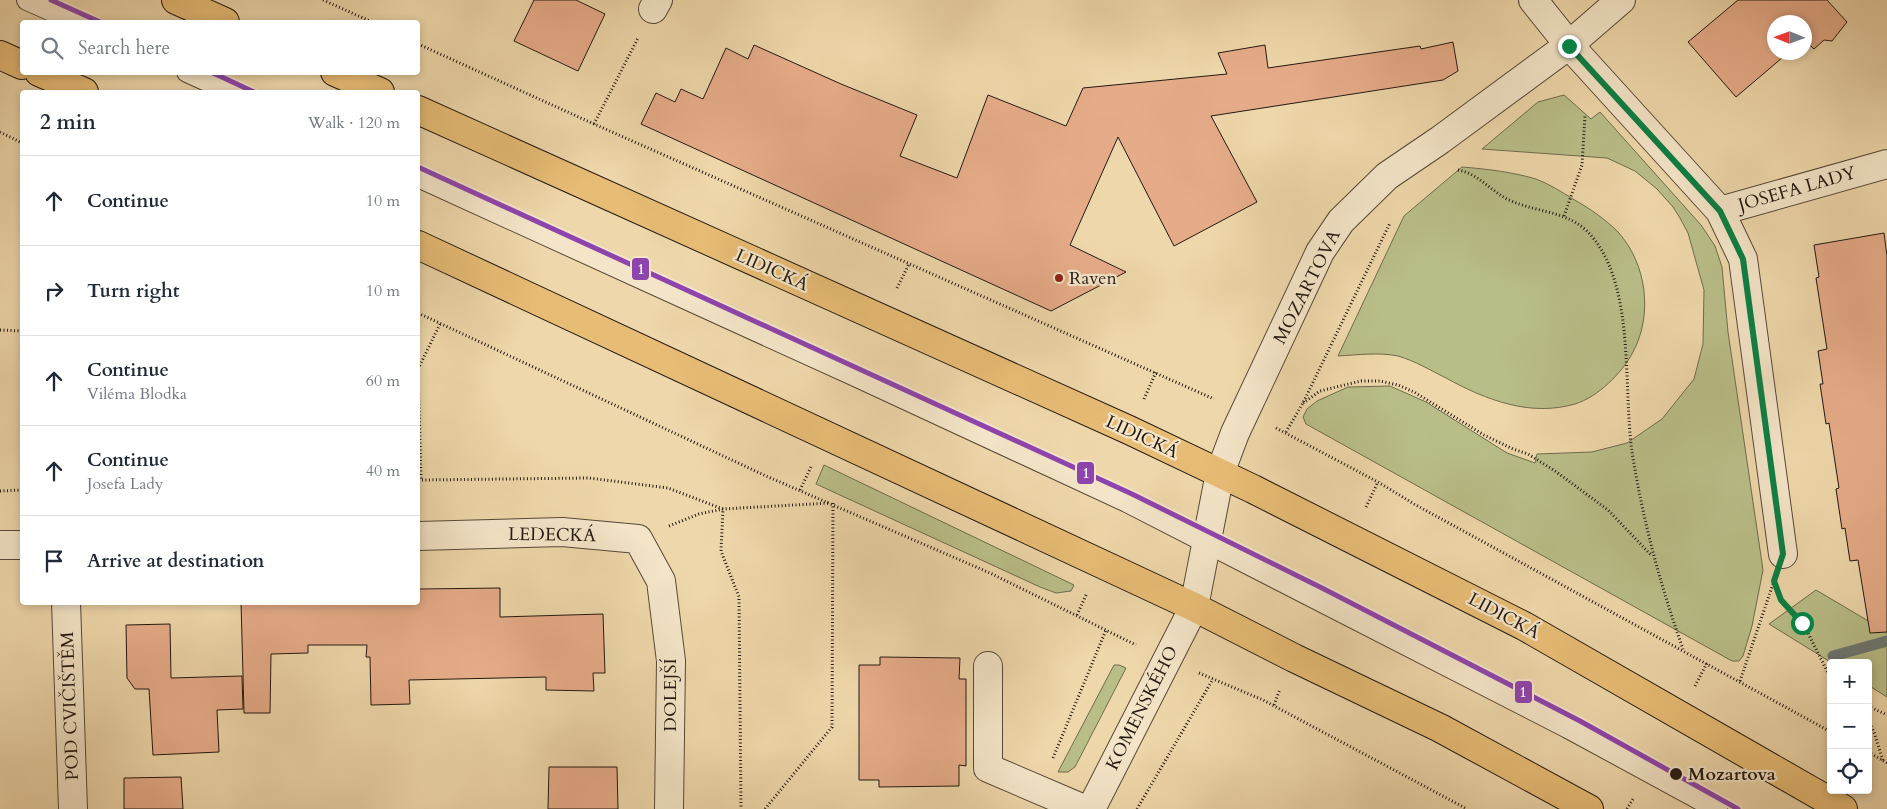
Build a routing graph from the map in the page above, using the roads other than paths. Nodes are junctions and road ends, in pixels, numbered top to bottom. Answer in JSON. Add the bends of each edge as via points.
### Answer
{"nodes":[{"id":1,"x":27,"y":0,"type":"edge"},
{"id":2,"x":176,"y":0,"type":"edge"},
{"id":3,"x":1533,"y":0,"type":"edge"},
{"id":4,"x":1621,"y":0,"type":"edge"},
{"id":5,"x":72,"y":20,"type":"edge"},
{"id":6,"x":221,"y":20,"type":"edge"},
{"id":7,"x":1569,"y":46,"type":"junction"},
{"id":8,"x":0,"y":55,"type":"edge"},
{"id":9,"x":20,"y":64,"type":"edge"},
{"id":10,"x":47,"y":75,"type":"edge"},
{"id":11,"x":194,"y":75,"type":"edge"},
{"id":12,"x":343,"y":75,"type":"edge"},
{"id":13,"x":80,"y":90,"type":"edge"},
{"id":14,"x":227,"y":90,"type":"edge"},
{"id":15,"x":376,"y":90,"type":"edge"},
{"id":16,"x":420,"y":111,"type":"edge"},
{"id":17,"x":1887,"y":164,"type":"edge"},
{"id":18,"x":420,"y":178,"type":"edge"},
{"id":19,"x":1720,"y":211,"type":"junction"},
{"id":20,"x":420,"y":246,"type":"edge"},
{"id":21,"x":1220,"y":473,"type":"junction"},
{"id":22,"x":420,"y":536,"type":"edge"},
{"id":23,"x":1206,"y":542,"type":"junction"},
{"id":24,"x":0,"y":545,"type":"edge"},
{"id":25,"x":20,"y":545,"type":"edge"},
{"id":26,"x":1783,"y":554,"type":"dead end"},
{"id":27,"x":661,"y":581,"type":"joint"},
{"id":28,"x":66,"y":605,"type":"edge"},
{"id":29,"x":1194,"y":607,"type":"junction"},
{"id":30,"x":988,"y":666,"type":"dead end"},
{"id":31,"x":73,"y":809,"type":"edge"},
{"id":32,"x":668,"y":809,"type":"edge"},
{"id":33,"x":1084,"y":809,"type":"edge"},
{"id":34,"x":1091,"y":809,"type":"edge"},
{"id":35,"x":1589,"y":809,"type":"edge"},
{"id":36,"x":1717,"y":809,"type":"edge"},
{"id":37,"x":1843,"y":809,"type":"edge"}],
"edges":[{"from":1,"to":5,"type":"lane"},
{"from":2,"to":6,"type":"main road"},
{"from":3,"to":7,"type":"street","name":"JOSEFA LADY"},
{"from":4,"to":7,"type":"street","name":"MOZARTOVA"},
{"from":7,"to":19,"type":"street","name":"JOSEFA LADY"},
{"from":7,"to":21,"type":"street","name":"MOZARTOVA","via":[[1387,176],[1341,220],[1320,252],[1235,433]]},
{"from":8,"to":9,"type":"main road"},
{"from":10,"to":13,"type":"main road"},
{"from":11,"to":14,"type":"lane"},
{"from":12,"to":15,"type":"main road"},
{"from":16,"to":21,"type":"main road","name":"LIDICKÁ"},
{"from":17,"to":19,"type":"street","name":"JOSEFA LADY"},
{"from":18,"to":23,"type":"lane","via":[[1128,502]]},
{"from":19,"to":26,"type":"street","via":[[1743,259]]},
{"from":20,"to":29,"type":"main road"},
{"from":21,"to":23,"type":"street","name":"MOZARTOVA"},
{"from":21,"to":37,"type":"main road","name":"LIDICKÁ","via":[[1524,626]]},
{"from":22,"to":27,"type":"street","name":"LEDECKÁ","via":[[562,532],[638,539]]},
{"from":23,"to":29,"type":"street","name":"MOZARTOVA"},
{"from":23,"to":36,"type":"lane","via":[[1568,728]]},
{"from":24,"to":25,"type":"street"},
{"from":27,"to":32,"type":"street","name":"DOLEJŠÍ","via":[[671,661]]},
{"from":28,"to":31,"type":"street","name":"POD CVIČIŠTĚM"},
{"from":29,"to":34,"type":"street","name":"KOMENSKÉHO"},
{"from":29,"to":35,"type":"main road","via":[[1440,728]]},
{"from":30,"to":33,"type":"street","via":[[988,768]]}]}
